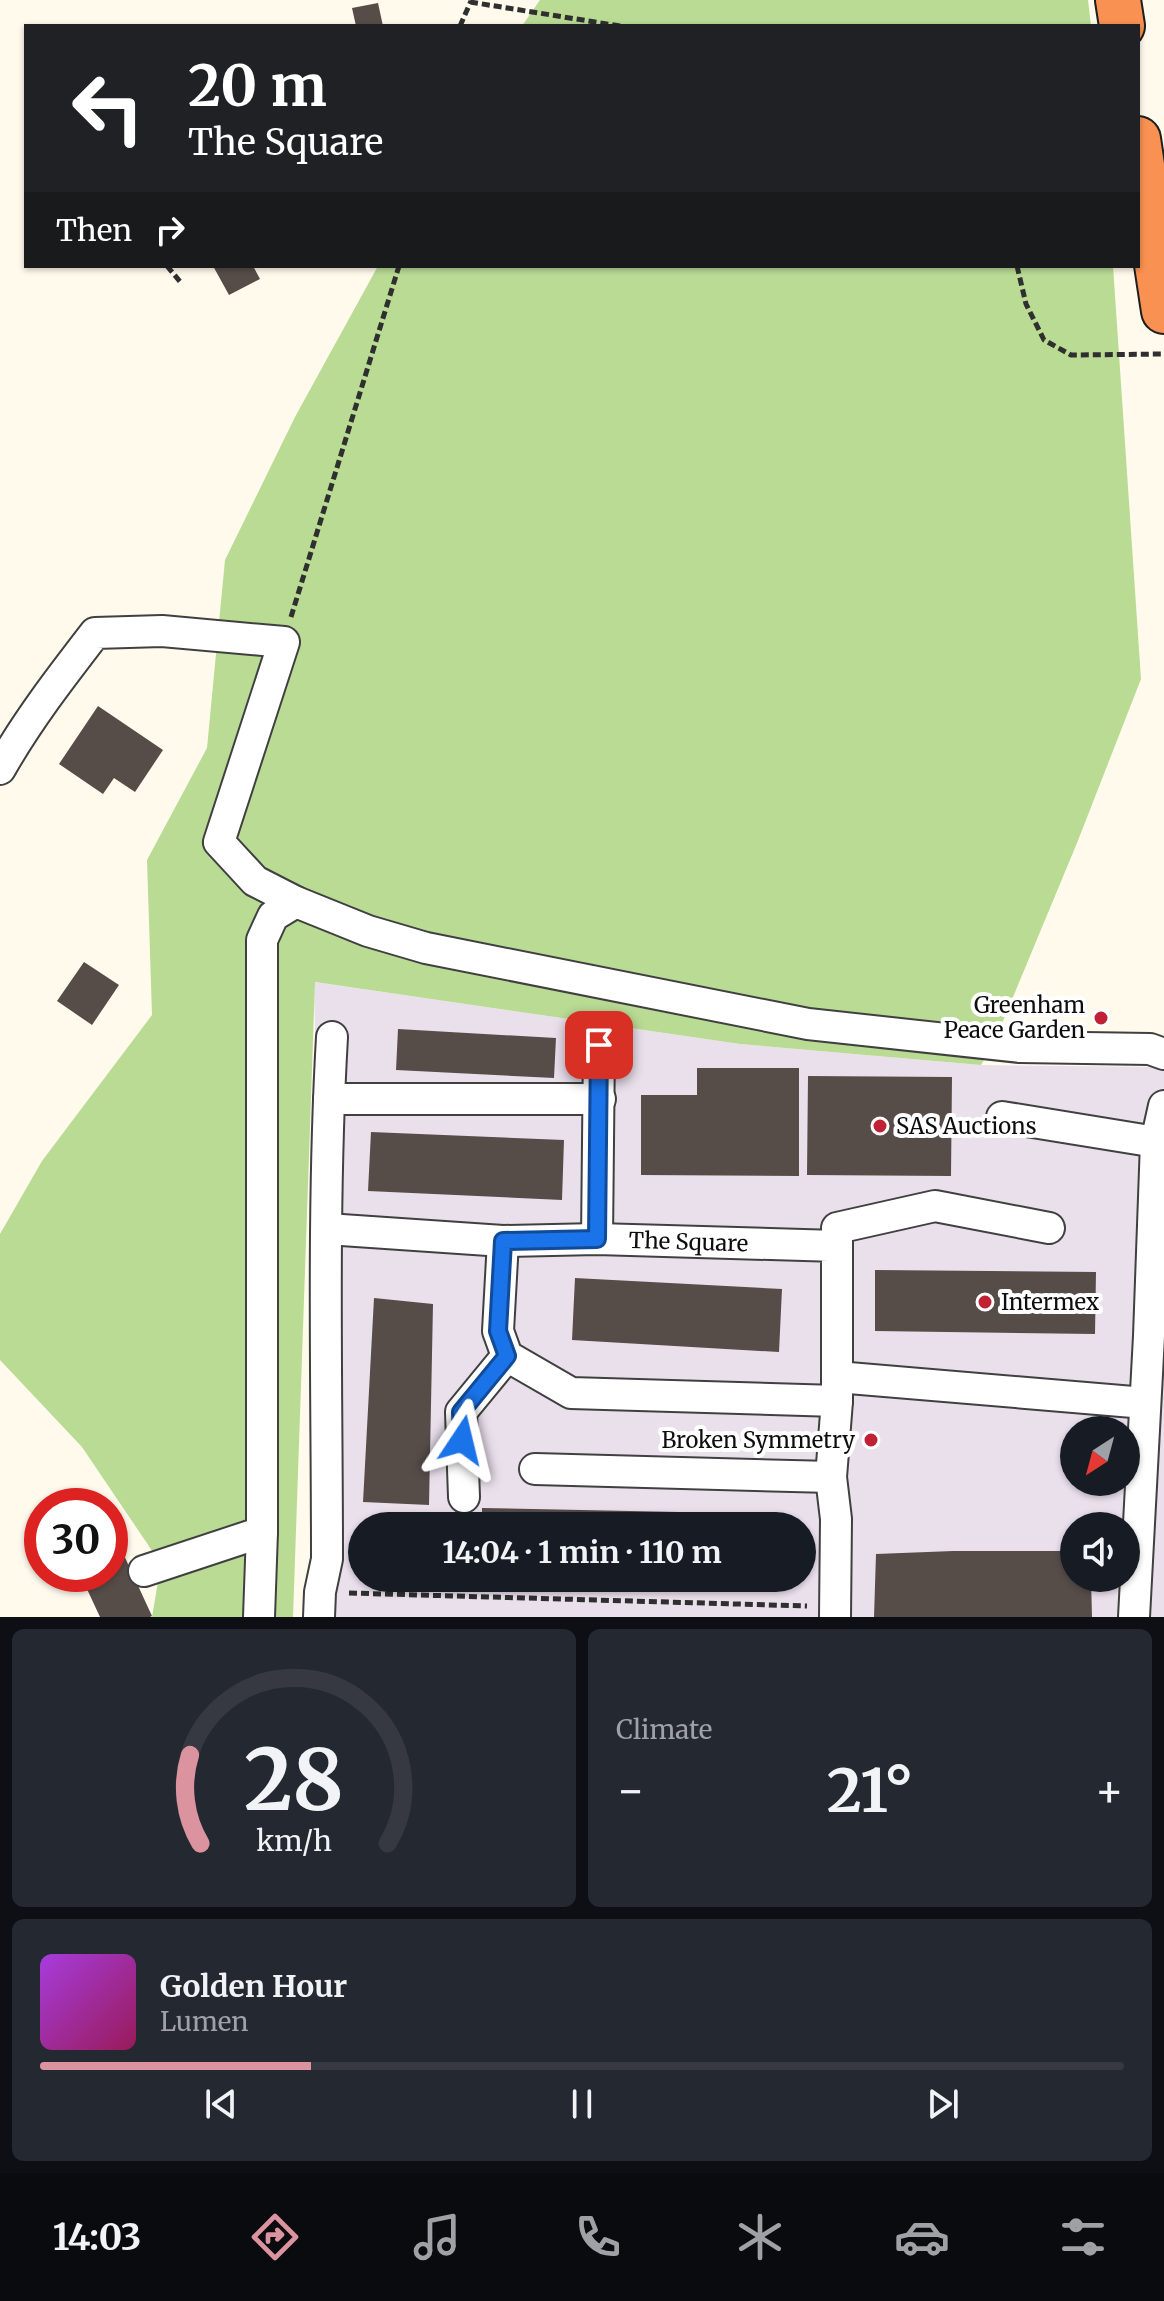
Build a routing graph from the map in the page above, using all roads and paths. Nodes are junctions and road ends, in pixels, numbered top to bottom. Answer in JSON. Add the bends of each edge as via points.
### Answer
{"nodes":[{"id":1,"x":1118,"y":0,"type":"edge"},
{"id":2,"x":471,"y":1,"type":"edge"},
{"id":3,"x":461,"y":24,"type":"edge"},
{"id":4,"x":608,"y":24,"type":"edge"},
{"id":5,"x":1122,"y":24,"type":"edge"},
{"id":6,"x":1140,"y":152,"type":"edge"},
{"id":7,"x":169,"y":268,"type":"edge"},
{"id":8,"x":398,"y":268,"type":"edge"},
{"id":9,"x":1017,"y":268,"type":"edge"},
{"id":10,"x":182,"y":284,"type":"dead end"},
{"id":11,"x":1164,"y":311,"type":"edge"},
{"id":12,"x":1164,"y":354,"type":"edge"},
{"id":13,"x":284,"y":642,"type":"junction"},
{"id":14,"x":0,"y":769,"type":"edge"},
{"id":15,"x":296,"y":902,"type":"junction"},
{"id":16,"x":332,"y":1037,"type":"dead end"},
{"id":17,"x":599,"y":1045,"type":"dead end"},
{"id":18,"x":1164,"y":1054,"type":"edge"},
{"id":19,"x":329,"y":1099,"type":"junction"},
{"id":20,"x":600,"y":1099,"type":"junction"},
{"id":21,"x":1164,"y":1106,"type":"edge"},
{"id":22,"x":1002,"y":1117,"type":"dead end"},
{"id":23,"x":1156,"y":1142,"type":"junction"},
{"id":24,"x":1049,"y":1228,"type":"dead end"},
{"id":25,"x":327,"y":1229,"type":"junction"},
{"id":26,"x":597,"y":1239,"type":"junction"},
{"id":27,"x":503,"y":1241,"type":"junction"},
{"id":28,"x":837,"y":1246,"type":"junction"},
{"id":29,"x":1156,"y":1336,"type":"edge"},
{"id":30,"x":507,"y":1356,"type":"junction"},
{"id":31,"x":837,"y":1389,"type":"junction"},
{"id":32,"x":1145,"y":1403,"type":"junction"},
{"id":33,"x":535,"y":1469,"type":"dead end"},
{"id":34,"x":831,"y":1477,"type":"junction"},
{"id":35,"x":464,"y":1497,"type":"dead end"},
{"id":36,"x":262,"y":1532,"type":"junction"},
{"id":37,"x":144,"y":1571,"type":"dead end"},
{"id":38,"x":320,"y":1605,"type":"edge"},
{"id":39,"x":835,"y":1612,"type":"edge"},
{"id":40,"x":259,"y":1617,"type":"edge"},
{"id":41,"x":1134,"y":1617,"type":"edge"}],
"edges":[{"from":1,"to":5,"type":"highway"},
{"from":2,"to":3,"type":"path"},
{"from":2,"to":4,"type":"path"},
{"from":6,"to":11,"type":"highway"},
{"from":7,"to":10,"type":"path"},
{"from":8,"to":13,"type":"path"},
{"from":9,"to":12,"type":"path","via":[[1026,304],[1044,340],[1071,355]]},
{"from":13,"to":14,"type":"street","via":[[162,631],[95,633]]},
{"from":13,"to":15,"type":"street","via":[[219,842],[255,881]]},
{"from":15,"to":18,"type":"street","via":[[426,948],[808,1024],[1020,1047],[1150,1049]]},
{"from":15,"to":36,"type":"street","via":[[273,916],[262,940]]},
{"from":16,"to":19,"type":"street"},
{"from":17,"to":20,"type":"street"},
{"from":19,"to":20,"type":"street"},
{"from":19,"to":25,"type":"street"},
{"from":20,"to":26,"type":"street"},
{"from":21,"to":23,"type":"street"},
{"from":22,"to":23,"type":"street"},
{"from":23,"to":29,"type":"street"},
{"from":24,"to":28,"type":"street","via":[[935,1206],[837,1228]]},
{"from":25,"to":27,"type":"street","name":"The Square"},
{"from":25,"to":38,"type":"street","via":[[327,1559]]},
{"from":26,"to":27,"type":"street","name":"The Square"},
{"from":26,"to":28,"type":"street","name":"The Square"},
{"from":27,"to":30,"type":"street","via":[[498,1331]]},
{"from":28,"to":31,"type":"street"},
{"from":29,"to":32,"type":"street"},
{"from":30,"to":31,"type":"street","via":[[571,1393]]},
{"from":30,"to":35,"type":"street","via":[[461,1412]]},
{"from":31,"to":32,"type":"street"},
{"from":31,"to":34,"type":"street"},
{"from":32,"to":41,"type":"street"},
{"from":33,"to":34,"type":"street"},
{"from":34,"to":39,"type":"street"},
{"from":36,"to":37,"type":"street"},
{"from":36,"to":40,"type":"street"},
{"from":38,"to":39,"type":"path"}]}
